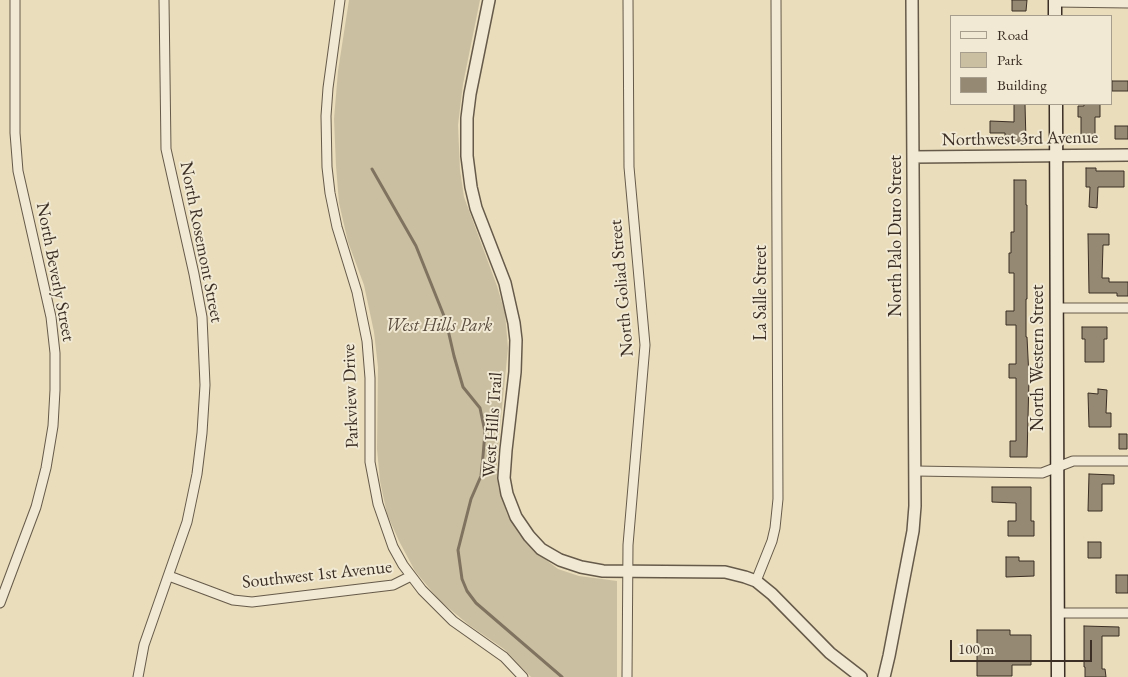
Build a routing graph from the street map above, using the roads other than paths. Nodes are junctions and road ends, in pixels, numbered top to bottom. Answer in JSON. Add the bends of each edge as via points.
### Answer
{"nodes":[{"id":1,"x":15,"y":0,"type":"edge"},
{"id":2,"x":164,"y":0,"type":"edge"},
{"id":3,"x":340,"y":0,"type":"edge"},
{"id":4,"x":489,"y":0,"type":"edge"},
{"id":5,"x":628,"y":0,"type":"edge"},
{"id":6,"x":776,"y":0,"type":"edge"},
{"id":7,"x":912,"y":0,"type":"edge"},
{"id":8,"x":1054,"y":1,"type":"edge"},
{"id":9,"x":1128,"y":3,"type":"edge"},
{"id":10,"x":1055,"y":15,"type":"edge"},
{"id":11,"x":1056,"y":105,"type":"edge"},
{"id":12,"x":1056,"y":156,"type":"junction"},
{"id":13,"x":1128,"y":156,"type":"edge"},
{"id":14,"x":913,"y":158,"type":"junction"},
{"id":15,"x":1056,"y":308,"type":"junction"},
{"id":16,"x":1128,"y":308,"type":"edge"},
{"id":17,"x":1128,"y":461,"type":"edge"},
{"id":18,"x":1056,"y":467,"type":"junction"},
{"id":19,"x":915,"y":471,"type":"junction"},
{"id":20,"x":627,"y":572,"type":"junction"},
{"id":21,"x":169,"y":576,"type":"junction"},
{"id":22,"x":411,"y":576,"type":"junction"},
{"id":23,"x":756,"y":581,"type":"junction"},
{"id":24,"x":0,"y":603,"type":"edge"},
{"id":25,"x":1057,"y":613,"type":"junction"},
{"id":26,"x":1128,"y":613,"type":"edge"},
{"id":27,"x":138,"y":677,"type":"edge"},
{"id":28,"x":523,"y":677,"type":"edge"},
{"id":29,"x":627,"y":677,"type":"edge"},
{"id":30,"x":861,"y":677,"type":"edge"},
{"id":31,"x":884,"y":677,"type":"edge"},
{"id":32,"x":1058,"y":677,"type":"edge"}],
"edges":[{"from":1,"to":24,"type":"street","name":"North Beverly Street","via":[[18,171],[51,317],[55,390],[53,426],[40,492]]},
{"from":2,"to":21,"type":"street","name":"North Rosemont Street","via":[[166,149],[202,316],[205,385],[197,474],[187,522]]},
{"from":3,"to":22,"type":"street","name":"Parkview Drive","via":[[326,116],[330,193],[367,341],[369,451],[373,487],[393,547]]},
{"from":4,"to":20,"type":"street","name":"West Hills Trail","via":[[470,94],[466,137],[476,208],[505,283],[516,340],[504,478],[507,494],[516,517],[541,549],[581,567]]},
{"from":5,"to":20,"type":"street","name":"North Goliad Street","via":[[629,167],[645,345]]},
{"from":6,"to":23,"type":"street","name":"La Salle Street","via":[[778,499],[772,541]]},
{"from":7,"to":14,"type":"street","name":"North Palo Duro Street"},
{"from":8,"to":9,"type":"street"},
{"from":8,"to":10,"type":"main road"},
{"from":11,"to":12,"type":"main road","name":"North Western Street"},
{"from":12,"to":13,"type":"street","name":"Northwest 3rd Avenue"},
{"from":12,"to":14,"type":"street","name":"Northwest 3rd Avenue"},
{"from":12,"to":15,"type":"main road","name":"North Western Street"},
{"from":14,"to":19,"type":"street","name":"North Palo Duro Street"},
{"from":15,"to":16,"type":"street"},
{"from":15,"to":18,"type":"main road","name":"North Western Street"},
{"from":17,"to":18,"type":"street","via":[[1073,461]]},
{"from":18,"to":19,"type":"street","via":[[1042,473]]},
{"from":18,"to":25,"type":"main road","name":"North Western Street"},
{"from":19,"to":31,"type":"street","name":"North Palo Duro Street","via":[[914,520]]},
{"from":20,"to":23,"type":"street","name":"West Hills Trail","via":[[725,572]]},
{"from":20,"to":29,"type":"street","name":"North Goliad Street"},
{"from":21,"to":22,"type":"street","name":"Southwest 1st Avenue","via":[[233,600],[252,602],[393,585]]},
{"from":21,"to":27,"type":"street","name":"North Rosemont Street","via":[[144,645]]},
{"from":22,"to":28,"type":"street","name":"Parkview Drive","via":[[444,612],[504,657]]},
{"from":23,"to":30,"type":"street","name":"West Hills Trail"},
{"from":25,"to":26,"type":"street"},
{"from":25,"to":32,"type":"main road","name":"North Western Street"}]}
